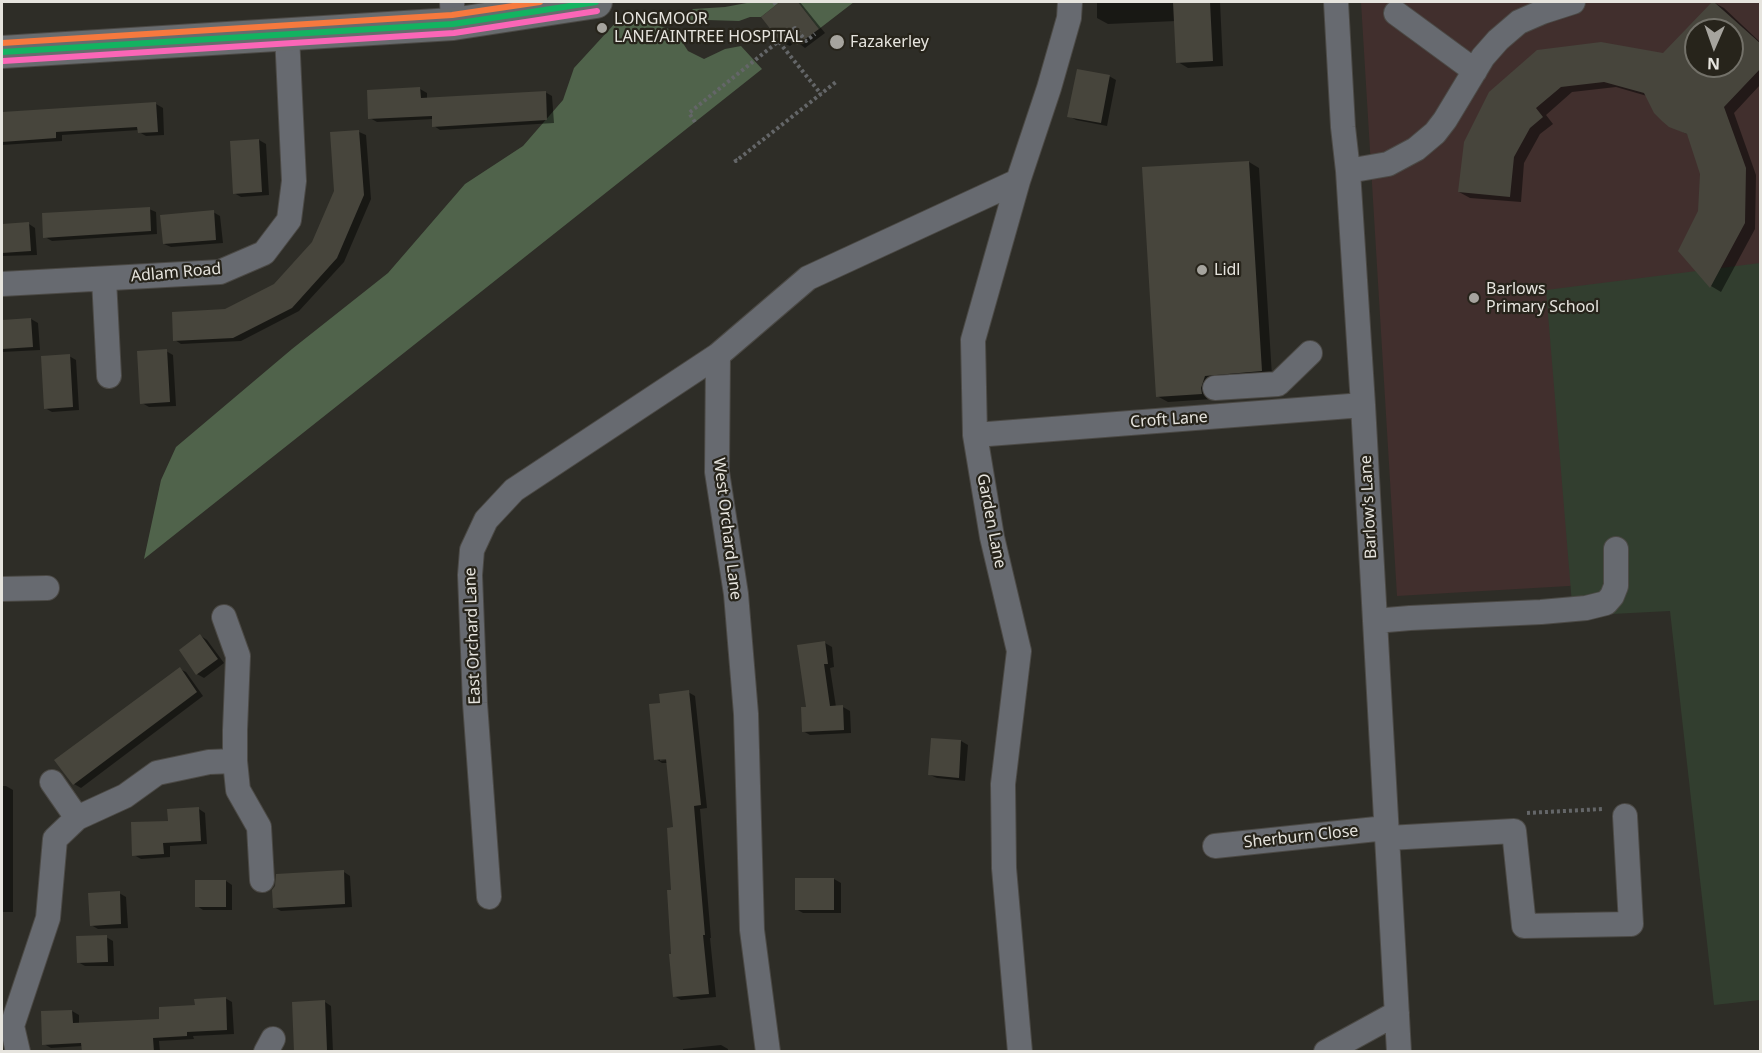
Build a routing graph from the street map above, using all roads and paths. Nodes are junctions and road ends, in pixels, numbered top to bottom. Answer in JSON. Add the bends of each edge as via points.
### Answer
{"nodes":[{"id":1,"x":596,"y":2,"type":"edge"},
{"id":2,"x":1070,"y":2,"type":"edge"},
{"id":3,"x":1336,"y":2,"type":"edge"},
{"id":4,"x":1573,"y":2,"type":"edge"},
{"id":5,"x":452,"y":13,"type":"edge"},
{"id":6,"x":1396,"y":13,"type":"dead end"},
{"id":7,"x":287,"y":34,"type":"junction"},
{"id":8,"x":815,"y":34,"type":"dead end"},
{"id":9,"x":778,"y":42,"type":"junction"},
{"id":10,"x":2,"y":52,"type":"edge"},
{"id":11,"x":1475,"y":71,"type":"junction"},
{"id":12,"x":836,"y":82,"type":"dead end"},
{"id":13,"x":820,"y":94,"type":"junction"},
{"id":14,"x":695,"y":122,"type":"dead end"},
{"id":15,"x":735,"y":159,"type":"dead end"},
{"id":16,"x":1348,"y":171,"type":"junction"},
{"id":17,"x":1018,"y":181,"type":"junction"},
{"id":18,"x":104,"y":279,"type":"junction"},
{"id":19,"x":2,"y":284,"type":"edge"},
{"id":20,"x":1310,"y":353,"type":"dead end"},
{"id":21,"x":718,"y":355,"type":"junction"},
{"id":22,"x":110,"y":376,"type":"dead end"},
{"id":23,"x":1215,"y":388,"type":"dead end"},
{"id":24,"x":1363,"y":405,"type":"junction"},
{"id":25,"x":975,"y":435,"type":"junction"},
{"id":26,"x":1616,"y":549,"type":"dead end"},
{"id":27,"x":47,"y":588,"type":"dead end"},
{"id":28,"x":2,"y":589,"type":"edge"},
{"id":29,"x":224,"y":617,"type":"dead end"},
{"id":30,"x":1375,"y":621,"type":"junction"},
{"id":31,"x":235,"y":761,"type":"junction"},
{"id":32,"x":52,"y":782,"type":"dead end"},
{"id":33,"x":1625,"y":816,"type":"joint"},
{"id":34,"x":77,"y":818,"type":"junction"},
{"id":35,"x":1514,"y":831,"type":"junction"},
{"id":36,"x":1387,"y":833,"type":"junction"},
{"id":37,"x":1215,"y":846,"type":"dead end"},
{"id":38,"x":262,"y":880,"type":"dead end"},
{"id":39,"x":489,"y":897,"type":"dead end"},
{"id":40,"x":1397,"y":1013,"type":"junction"},
{"id":41,"x":18,"y":1052,"type":"edge"},
{"id":42,"x":768,"y":1052,"type":"edge"},
{"id":43,"x":1020,"y":1052,"type":"edge"},
{"id":44,"x":1326,"y":1052,"type":"edge"},
{"id":45,"x":1400,"y":1052,"type":"edge"}],
"edges":[{"from":1,"to":5,"type":"main road"},
{"from":2,"to":17,"type":"street","name":"Garden Lane","via":[[1049,88]]},
{"from":3,"to":16,"type":"street","name":"Barlow's Lane"},
{"from":4,"to":11,"type":"street","via":[[1519,22],[1498,40]]},
{"from":5,"to":7,"type":"main road"},
{"from":6,"to":11,"type":"street"},
{"from":7,"to":10,"type":"main road"},
{"from":7,"to":18,"type":"street","name":"Adlam Road","via":[[294,181],[289,220],[264,253],[220,272]]},
{"from":8,"to":9,"type":"path","via":[[806,41],[795,28]]},
{"from":9,"to":13,"type":"path"},
{"from":9,"to":14,"type":"path","via":[[688,114]]},
{"from":11,"to":16,"type":"street","via":[[1445,120],[1416,149],[1388,164]]},
{"from":12,"to":13,"type":"path"},
{"from":13,"to":15,"type":"path"},
{"from":16,"to":24,"type":"street","name":"Barlow's Lane"},
{"from":17,"to":21,"type":"street","via":[[808,278]]},
{"from":17,"to":25,"type":"street","name":"Garden Lane","via":[[973,340]]},
{"from":18,"to":19,"type":"street","name":"Adlam Road"},
{"from":18,"to":22,"type":"street"},
{"from":20,"to":23,"type":"street","via":[[1278,384]]},
{"from":21,"to":39,"type":"street","name":"East Orchard Lane","via":[[514,490],[486,520],[472,549],[475,703]]},
{"from":21,"to":42,"type":"street","name":"West Orchard Lane","via":[[717,472],[736,594],[746,714],[752,930]]},
{"from":24,"to":25,"type":"street","name":"Croft Lane"},
{"from":24,"to":30,"type":"street","name":"Barlow's Lane"},
{"from":25,"to":43,"type":"street","name":"Garden Lane","via":[[992,537],[1019,651],[1003,784],[1004,868]]},
{"from":26,"to":30,"type":"street","via":[[1616,586],[1606,603],[1552,611]]},
{"from":27,"to":28,"type":"street"},
{"from":29,"to":31,"type":"street","via":[[238,656]]},
{"from":30,"to":36,"type":"street","name":"Barlow's Lane"},
{"from":31,"to":34,"type":"street","via":[[157,773],[125,796]]},
{"from":31,"to":38,"type":"street","via":[[238,790],[259,827]]},
{"from":32,"to":34,"type":"street"},
{"from":33,"to":35,"type":"path","via":[[1626,808],[1513,815]]},
{"from":33,"to":35,"type":"street","via":[[1631,924],[1524,926]]},
{"from":34,"to":41,"type":"street","via":[[55,839],[48,918],[12,1026]]},
{"from":35,"to":36,"type":"street","name":"Sherburn Close"},
{"from":36,"to":37,"type":"street","name":"Sherburn Close"},
{"from":36,"to":40,"type":"street","name":"Barlow's Lane"},
{"from":40,"to":44,"type":"street"},
{"from":40,"to":45,"type":"street","name":"Barlow's Lane"}]}
